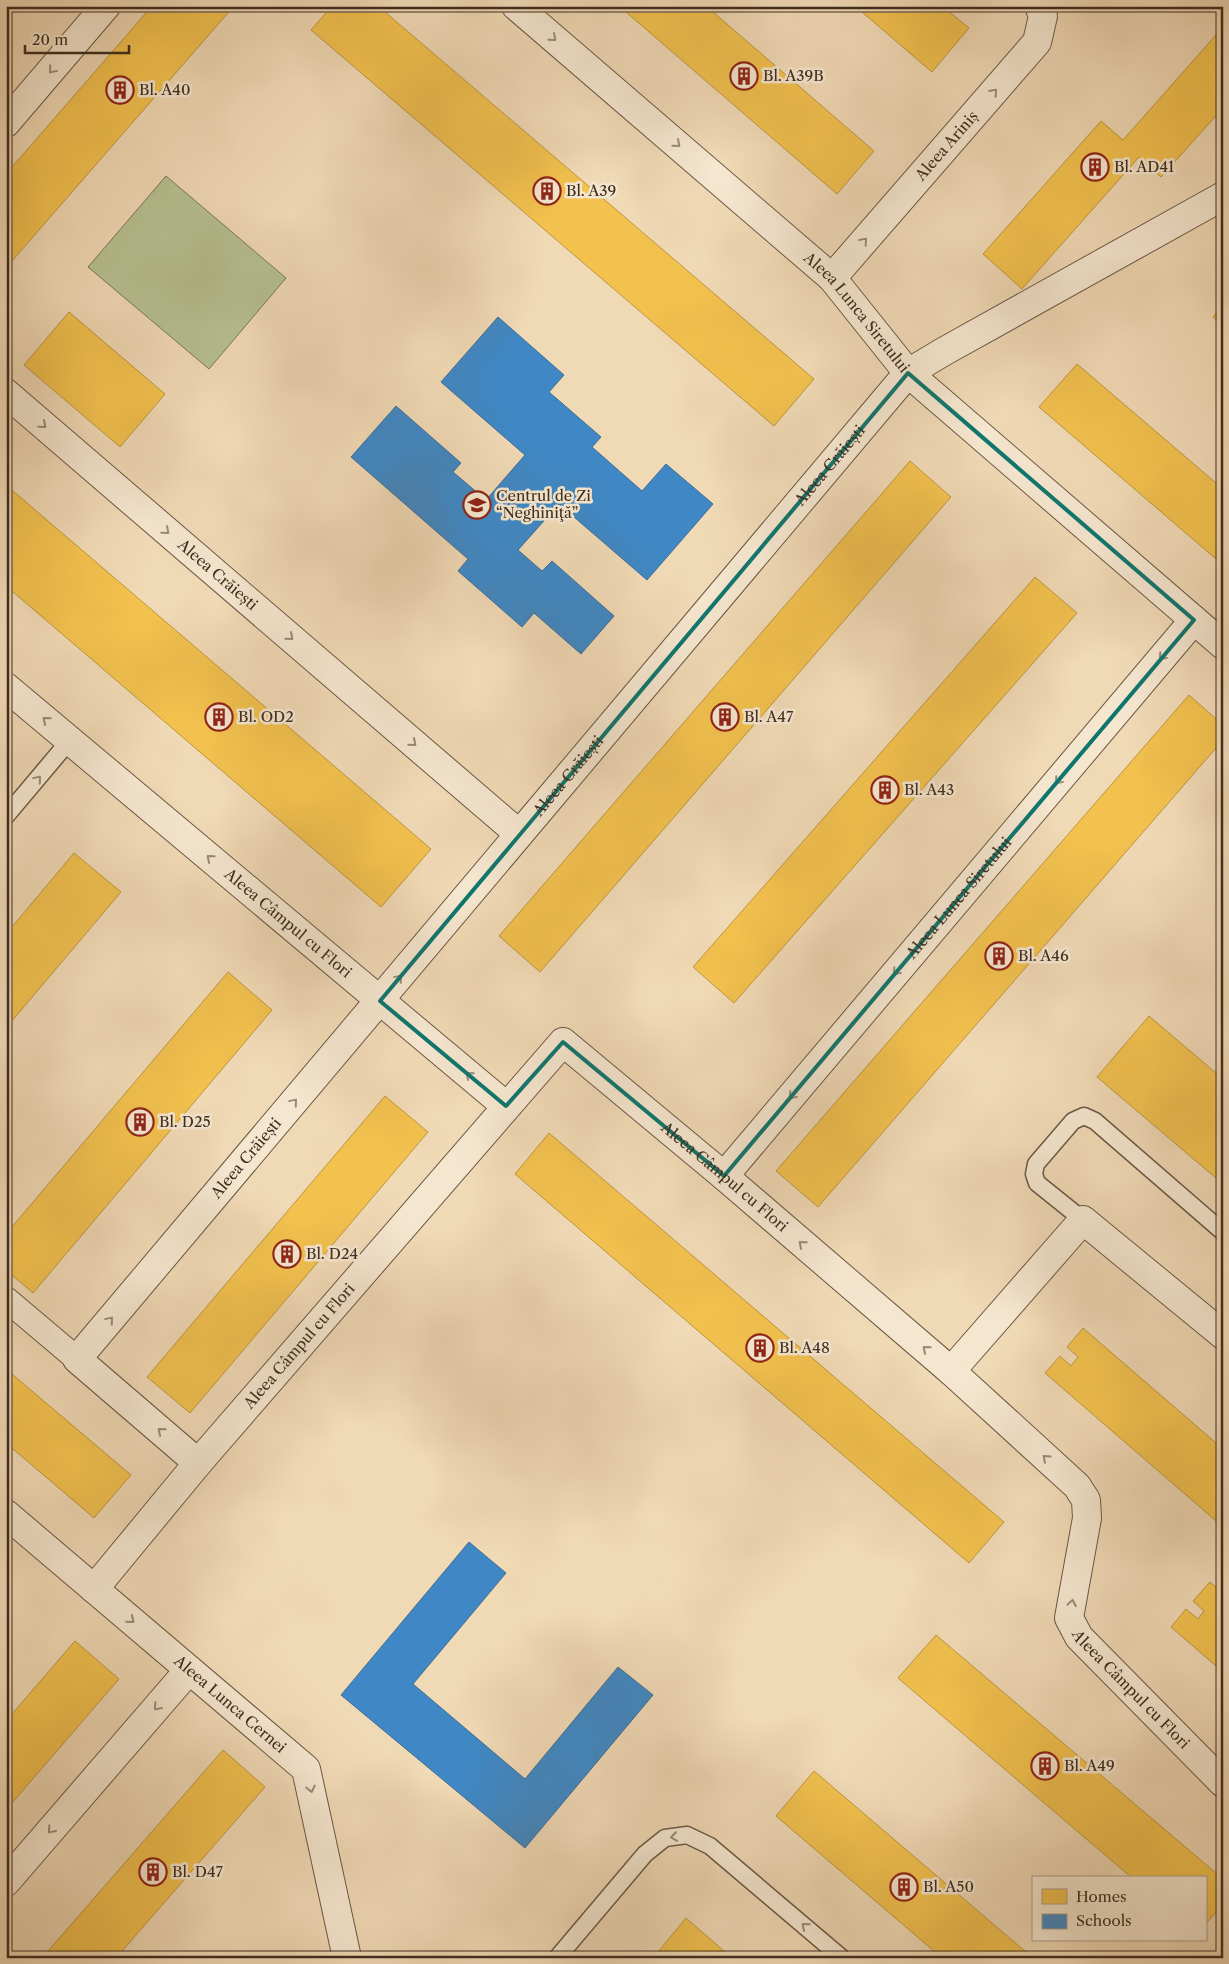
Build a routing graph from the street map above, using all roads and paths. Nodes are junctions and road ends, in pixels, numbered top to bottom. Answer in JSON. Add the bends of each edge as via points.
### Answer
{"nodes":[{"id":1,"x":106,"y":6,"type":"edge"},
{"id":2,"x":516,"y":6,"type":"edge"},
{"id":3,"x":1040,"y":6,"type":"edge"},
{"id":4,"x":6,"y":123,"type":"edge"},
{"id":5,"x":1223,"y":196,"type":"edge"},
{"id":6,"x":832,"y":278,"type":"junction"},
{"id":7,"x":908,"y":373,"type":"junction"},
{"id":8,"x":6,"y":393,"type":"edge"},
{"id":9,"x":1194,"y":620,"type":"junction"},
{"id":10,"x":1223,"y":645,"type":"edge"},
{"id":11,"x":6,"y":687,"type":"edge"},
{"id":12,"x":70,"y":740,"type":"junction"},
{"id":13,"x":6,"y":816,"type":"edge"},
{"id":14,"x":519,"y":834,"type":"junction"},
{"id":15,"x":380,"y":1001,"type":"junction"},
{"id":16,"x":506,"y":1106,"type":"junction"},
{"id":17,"x":724,"y":1176,"type":"junction"},
{"id":18,"x":1083,"y":1220,"type":"junction"},
{"id":19,"x":1223,"y":1232,"type":"edge"},
{"id":20,"x":6,"y":1299,"type":"edge"},
{"id":21,"x":1223,"y":1335,"type":"edge"},
{"id":22,"x":77,"y":1359,"type":"junction"},
{"id":23,"x":951,"y":1371,"type":"junction"},
{"id":24,"x":198,"y":1463,"type":"junction"},
{"id":25,"x":6,"y":1514,"type":"edge"},
{"id":26,"x":94,"y":1589,"type":"junction"},
{"id":27,"x":189,"y":1670,"type":"junction"},
{"id":28,"x":1223,"y":1783,"type":"edge"},
{"id":29,"x":6,"y":1882,"type":"edge"},
{"id":30,"x":348,"y":1958,"type":"edge"},
{"id":31,"x":557,"y":1958,"type":"edge"},
{"id":32,"x":842,"y":1958,"type":"edge"}],
"edges":[{"from":1,"to":4,"type":"street","one_way":true},
{"from":2,"to":6,"type":"street","name":"Aleea Lunca Siretului","one_way":true},
{"from":6,"to":3,"type":"street","name":"Aleea Ariniș","one_way":true,"via":[[1037,42],[1043,16]]},
{"from":5,"to":7,"type":"street","name":"Aleea Crăiești"},
{"from":6,"to":7,"type":"street","name":"Aleea Lunca Siretului"},
{"from":7,"to":9,"type":"street","name":"Aleea Lunca Siretului"},
{"from":7,"to":14,"type":"street","name":"Aleea Crăiești"},
{"from":8,"to":14,"type":"street","name":"Aleea Crăiești","one_way":true},
{"from":9,"to":10,"type":"street","name":"Aleea Lunca Siretului"},
{"from":9,"to":17,"type":"street","name":"Aleea Lunca Siretului","one_way":true},
{"from":12,"to":11,"type":"street","name":"Aleea Câmpul cu Flori","one_way":true},
{"from":13,"to":12,"type":"lane","one_way":true},
{"from":15,"to":12,"type":"street","name":"Aleea Câmpul cu Flori","one_way":true},
{"from":15,"to":14,"type":"street","name":"Aleea Crăiești","one_way":true},
{"from":16,"to":15,"type":"street","name":"Aleea Câmpul cu Flori","one_way":true},
{"from":22,"to":15,"type":"street","name":"Aleea Crăiești","one_way":true},
{"from":16,"to":17,"type":"street","name":"Aleea Câmpul cu Flori","via":[[563,1042]]},
{"from":16,"to":24,"type":"street","name":"Aleea Câmpul cu Flori"},
{"from":23,"to":17,"type":"street","name":"Aleea Câmpul cu Flori","one_way":true},
{"from":18,"to":19,"type":"lane","via":[[1037,1183],[1034,1174],[1036,1164],[1073,1121],[1084,1116],[1095,1121]]},
{"from":18,"to":21,"type":"street"},
{"from":18,"to":23,"type":"street"},
{"from":20,"to":22,"type":"street"},
{"from":24,"to":22,"type":"street","one_way":true},
{"from":28,"to":23,"type":"street","name":"Aleea Câmpul cu Flori","one_way":true,"via":[[1079,1637],[1069,1618],[1087,1518],[1086,1500],[1078,1486]]},
{"from":24,"to":26,"type":"street","name":"Aleea Câmpul cu Flori"},
{"from":25,"to":26,"type":"street","name":"Aleea Lunca Cernei"},
{"from":26,"to":27,"type":"street","name":"Aleea Lunca Cernei","one_way":true},
{"from":27,"to":29,"type":"street","one_way":true},
{"from":27,"to":30,"type":"street","name":"Aleea Lunca Cernei","one_way":true,"via":[[306,1769]]},
{"from":32,"to":31,"type":"lane","one_way":true,"via":[[710,1846],[687,1835],[665,1838],[645,1854]]}]}
